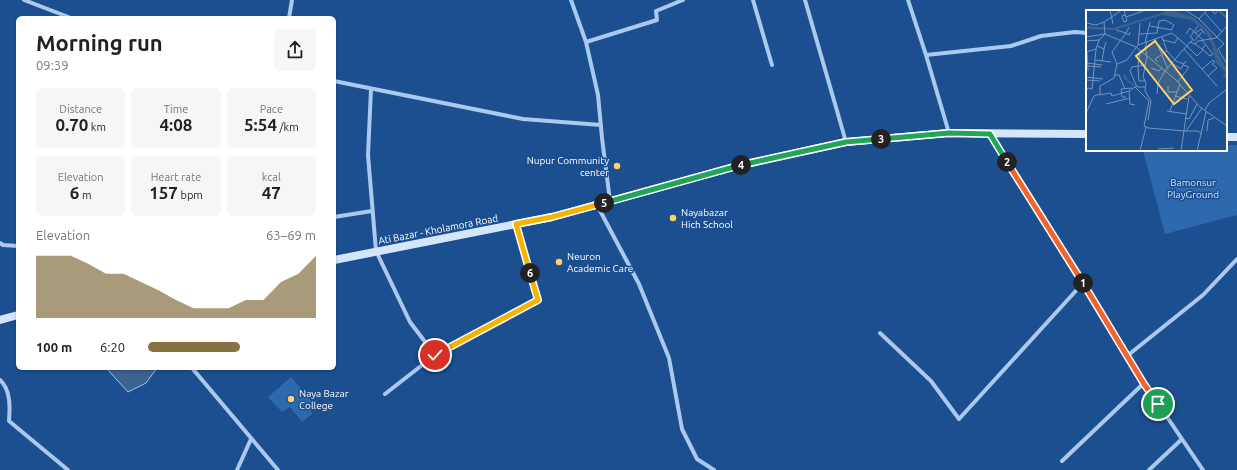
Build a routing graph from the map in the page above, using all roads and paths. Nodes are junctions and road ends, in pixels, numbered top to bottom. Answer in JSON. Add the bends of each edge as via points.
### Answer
{"nodes":[{"id":1,"x":24,"y":0,"type":"edge"},
{"id":2,"x":292,"y":0,"type":"edge"},
{"id":3,"x":571,"y":0,"type":"edge"},
{"id":4,"x":683,"y":0,"type":"edge"},
{"id":5,"x":753,"y":0,"type":"edge"},
{"id":6,"x":805,"y":0,"type":"edge"},
{"id":7,"x":908,"y":0,"type":"edge"},
{"id":8,"x":66,"y":16,"type":"edge"},
{"id":9,"x":289,"y":16,"type":"edge"},
{"id":10,"x":1086,"y":33,"type":"edge"},
{"id":11,"x":586,"y":42,"type":"junction"},
{"id":12,"x":926,"y":55,"type":"junction"},
{"id":13,"x":772,"y":65,"type":"dead end"},
{"id":14,"x":336,"y":81,"type":"edge"},
{"id":15,"x":371,"y":89,"type":"junction"},
{"id":16,"x":601,"y":125,"type":"junction"},
{"id":17,"x":949,"y":133,"type":"junction"},
{"id":18,"x":990,"y":134,"type":"junction"},
{"id":19,"x":1086,"y":134,"type":"edge"},
{"id":20,"x":846,"y":142,"type":"junction"},
{"id":21,"x":610,"y":201,"type":"junction"},
{"id":22,"x":597,"y":205,"type":"junction"},
{"id":23,"x":372,"y":211,"type":"junction"},
{"id":24,"x":336,"y":217,"type":"edge"},
{"id":25,"x":516,"y":224,"type":"junction"},
{"id":26,"x":0,"y":243,"type":"edge"},
{"id":27,"x":16,"y":246,"type":"edge"},
{"id":28,"x":376,"y":251,"type":"junction"},
{"id":29,"x":1237,"y":259,"type":"edge"},
{"id":30,"x":336,"y":260,"type":"edge"},
{"id":31,"x":1083,"y":283,"type":"junction"},
{"id":32,"x":16,"y":316,"type":"edge"},
{"id":33,"x":0,"y":320,"type":"edge"},
{"id":34,"x":880,"y":333,"type":"dead end"},
{"id":35,"x":435,"y":355,"type":"junction"},
{"id":36,"x":1127,"y":356,"type":"junction"},
{"id":37,"x":194,"y":370,"type":"edge"},
{"id":38,"x":0,"y":380,"type":"edge"},
{"id":39,"x":1144,"y":384,"type":"junction"},
{"id":40,"x":385,"y":394,"type":"dead end"},
{"id":41,"x":251,"y":439,"type":"junction"},
{"id":42,"x":1182,"y":439,"type":"junction"},
{"id":43,"x":1062,"y":461,"type":"dead end"},
{"id":44,"x":68,"y":470,"type":"edge"},
{"id":45,"x":238,"y":470,"type":"edge"},
{"id":46,"x":278,"y":470,"type":"edge"},
{"id":47,"x":714,"y":470,"type":"edge"},
{"id":48,"x":1149,"y":470,"type":"edge"},
{"id":49,"x":1203,"y":470,"type":"edge"}],
"edges":[{"from":1,"to":8,"type":"street"},
{"from":2,"to":9,"type":"street"},
{"from":3,"to":11,"type":"street"},
{"from":4,"to":11,"type":"street","via":[[656,11],[656,20]]},
{"from":5,"to":13,"type":"street"},
{"from":6,"to":20,"type":"street"},
{"from":7,"to":12,"type":"street"},
{"from":10,"to":12,"type":"street","via":[[1041,36],[1011,46]]},
{"from":11,"to":16,"type":"street","via":[[598,95]]},
{"from":12,"to":17,"type":"street"},
{"from":14,"to":15,"type":"street"},
{"from":15,"to":16,"type":"street","via":[[523,119]]},
{"from":15,"to":23,"type":"street","via":[[368,155]]},
{"from":16,"to":21,"type":"street"},
{"from":17,"to":18,"type":"main road","name":"Ati Bazar - Kholamora Road"},
{"from":17,"to":20,"type":"main road","name":"Ati Bazar - Kholamora Road"},
{"from":18,"to":19,"type":"main road","name":"Ati Bazar - Kholamora Road"},
{"from":18,"to":31,"type":"street"},
{"from":20,"to":21,"type":"main road","name":"Ati Bazar - Kholamora Road","via":[[737,166]]},
{"from":21,"to":22,"type":"main road","name":"Ati Bazar - Kholamora Road"},
{"from":22,"to":25,"type":"main road","name":"Ati Bazar - Kholamora Road"},
{"from":22,"to":47,"type":"street","via":[[639,284],[669,358],[682,429],[697,459]]},
{"from":23,"to":24,"type":"street"},
{"from":23,"to":28,"type":"street"},
{"from":25,"to":28,"type":"main road","name":"Ati Bazar - Kholamora Road"},
{"from":25,"to":35,"type":"street","via":[[538,300]]},
{"from":26,"to":27,"type":"street"},
{"from":28,"to":30,"type":"main road","name":"Ati Bazar - Kholamora Road"},
{"from":28,"to":35,"type":"street","via":[[410,322]]},
{"from":29,"to":36,"type":"street","via":[[1203,295]]},
{"from":31,"to":34,"type":"street","via":[[959,419],[931,381]]},
{"from":31,"to":36,"type":"street"},
{"from":32,"to":33,"type":"main road"},
{"from":35,"to":40,"type":"street"},
{"from":36,"to":39,"type":"street"},
{"from":37,"to":41,"type":"street"},
{"from":38,"to":44,"type":"street","via":[[5,385],[10,406],[9,421]]},
{"from":39,"to":42,"type":"street"},
{"from":39,"to":43,"type":"street"},
{"from":41,"to":45,"type":"street"},
{"from":41,"to":46,"type":"street"},
{"from":42,"to":48,"type":"street"},
{"from":42,"to":49,"type":"street"}]}
